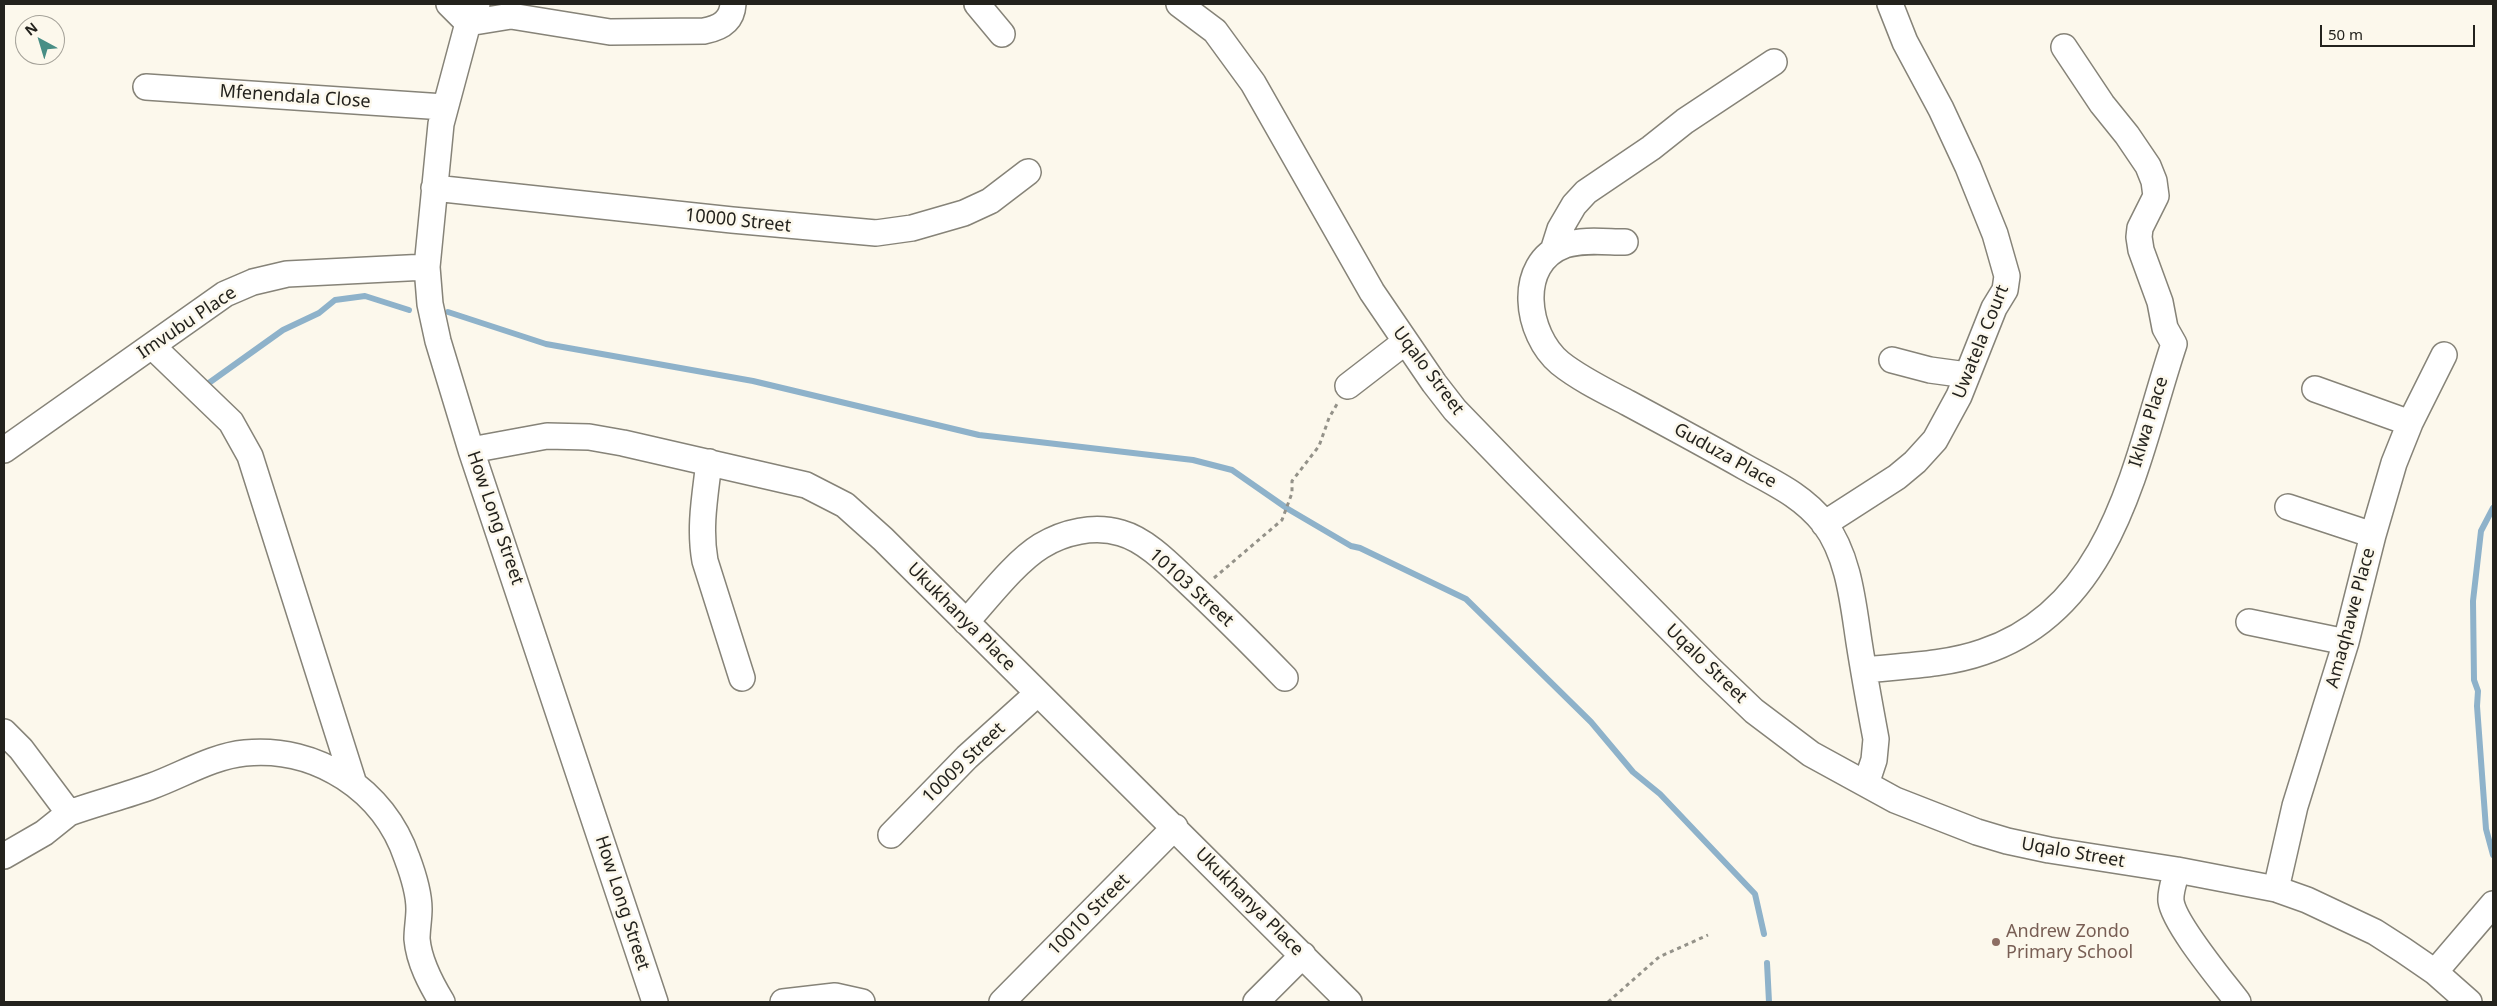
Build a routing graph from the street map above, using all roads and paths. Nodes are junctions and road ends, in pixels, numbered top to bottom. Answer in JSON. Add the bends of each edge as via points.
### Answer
{"nodes":[{"id":1,"x":449,"y":4,"type":"edge"},
{"id":2,"x":733,"y":4,"type":"edge"},
{"id":3,"x":977,"y":4,"type":"edge"},
{"id":4,"x":1179,"y":4,"type":"edge"},
{"id":5,"x":1890,"y":4,"type":"edge"},
{"id":6,"x":473,"y":13,"type":"edge"},
{"id":7,"x":1002,"y":34,"type":"dead end"},
{"id":8,"x":2064,"y":47,"type":"dead end"},
{"id":9,"x":1774,"y":62,"type":"dead end"},
{"id":10,"x":146,"y":87,"type":"dead end"},
{"id":11,"x":444,"y":107,"type":"junction"},
{"id":12,"x":1028,"y":172,"type":"dead end"},
{"id":13,"x":434,"y":188,"type":"junction"},
{"id":14,"x":1625,"y":242,"type":"dead end"},
{"id":15,"x":1553,"y":251,"type":"junction"},
{"id":16,"x":427,"y":267,"type":"junction"},
{"id":17,"x":1405,"y":342,"type":"junction"},
{"id":18,"x":152,"y":346,"type":"junction"},
{"id":19,"x":2444,"y":354,"type":"dead end"},
{"id":20,"x":1892,"y":360,"type":"dead end"},
{"id":21,"x":1967,"y":374,"type":"junction"},
{"id":22,"x":1348,"y":386,"type":"joint"},
{"id":23,"x":2315,"y":389,"type":"dead end"},
{"id":24,"x":2410,"y":424,"type":"junction"},
{"id":25,"x":4,"y":450,"type":"edge"},
{"id":26,"x":472,"y":450,"type":"junction"},
{"id":27,"x":709,"y":462,"type":"junction"},
{"id":28,"x":2288,"y":507,"type":"dead end"},
{"id":29,"x":1824,"y":524,"type":"junction"},
{"id":30,"x":2373,"y":535,"type":"junction"},
{"id":31,"x":1198,"y":591,"type":"junction"},
{"id":32,"x":966,"y":622,"type":"junction"},
{"id":33,"x":2249,"y":622,"type":"dead end"},
{"id":34,"x":2346,"y":642,"type":"junction"},
{"id":35,"x":1864,"y":670,"type":"junction"},
{"id":36,"x":742,"y":678,"type":"dead end"},
{"id":37,"x":1285,"y":678,"type":"dead end"},
{"id":38,"x":1038,"y":693,"type":"junction"},
{"id":39,"x":4,"y":732,"type":"edge"},
{"id":40,"x":353,"y":781,"type":"junction"},
{"id":41,"x":1866,"y":784,"type":"junction"},
{"id":42,"x":70,"y":812,"type":"junction"},
{"id":43,"x":1175,"y":827,"type":"junction"},
{"id":44,"x":891,"y":834,"type":"dead end"},
{"id":45,"x":4,"y":856,"type":"edge"},
{"id":46,"x":2177,"y":870,"type":"junction"},
{"id":47,"x":2276,"y":889,"type":"junction"},
{"id":48,"x":2493,"y":904,"type":"edge"},
{"id":49,"x":1708,"y":935,"type":"dead end"},
{"id":50,"x":1303,"y":955,"type":"junction"},
{"id":51,"x":2435,"y":972,"type":"junction"},
{"id":52,"x":442,"y":1002,"type":"edge"},
{"id":53,"x":655,"y":1002,"type":"edge"},
{"id":54,"x":783,"y":1002,"type":"edge"},
{"id":55,"x":862,"y":1002,"type":"edge"},
{"id":56,"x":1002,"y":1002,"type":"edge"},
{"id":57,"x":1256,"y":1002,"type":"edge"},
{"id":58,"x":1349,"y":1002,"type":"edge"},
{"id":59,"x":1608,"y":1002,"type":"edge"},
{"id":60,"x":2238,"y":1002,"type":"edge"},
{"id":61,"x":2469,"y":1002,"type":"edge"}],
"edges":[{"from":1,"to":6,"type":"street"},
{"from":2,"to":6,"type":"street","via":[[732,13],[725,22],[713,30],[704,31],[610,32]]},
{"from":3,"to":7,"type":"street"},
{"from":4,"to":17,"type":"street","name":"Uqalo Street","via":[[1215,31],[1253,83],[1372,292]]},
{"from":5,"to":21,"type":"street","name":"Uwatela Court","via":[[1905,42],[1968,167],[1995,234],[2007,276],[2005,290],[1994,308]]},
{"from":6,"to":11,"type":"street","name":"How Long Street"},
{"from":8,"to":35,"type":"street","name":"Iklwa Place","via":[[2148,166],[2154,181],[2156,196],[2140,228],[2139,237],[2165,328],[2174,344],[2137,466],[2098,558],[2083,579],[2042,620],[2004,644],[1981,653],[1937,662]]},
{"from":9,"to":15,"type":"street","via":[[1586,192],[1560,229]]},
{"from":10,"to":11,"type":"street","name":"Mfenendala Close"},
{"from":11,"to":13,"type":"street","name":"How Long Street"},
{"from":12,"to":13,"type":"street","name":"10000 Street","via":[[990,201],[964,213],[912,228],[876,233]]},
{"from":13,"to":16,"type":"street","name":"How Long Street"},
{"from":14,"to":15,"type":"street","via":[[1583,242]]},
{"from":15,"to":29,"type":"street","name":"Guduza Place","via":[[1539,266],[1533,280],[1530,311],[1559,362],[1591,383],[1794,494]]},
{"from":16,"to":18,"type":"street","name":"Imvubu Place","via":[[287,274],[253,282],[225,294]]},
{"from":16,"to":26,"type":"street","name":"How Long Street","via":[[433,320]]},
{"from":17,"to":22,"type":"street"},
{"from":17,"to":41,"type":"street","name":"Uqalo Street","via":[[1480,438],[1708,667],[1754,711],[1812,754]]},
{"from":18,"to":25,"type":"street","name":"Imvubu Place"},
{"from":18,"to":40,"type":"street","via":[[231,422],[250,456]]},
{"from":19,"to":24,"type":"street","name":"Amaqhawe Place"},
{"from":20,"to":21,"type":"street","via":[[1930,370]]},
{"from":21,"to":29,"type":"street","name":"Uwatela Court","via":[[1947,422],[1915,462]]},
{"from":22,"to":31,"type":"path","via":[[1329,418],[1319,446],[1292,481],[1292,493],[1282,520]]},
{"from":23,"to":24,"type":"street"},
{"from":24,"to":30,"type":"street","name":"Amaqhawe Place","via":[[2394,463]]},
{"from":26,"to":27,"type":"street","name":"Ukukhanya Place","via":[[547,436],[571,436],[623,443]]},
{"from":26,"to":53,"type":"street","name":"How Long Street"},
{"from":27,"to":32,"type":"street","name":"Ukukhanya Place","via":[[806,485],[846,504]]},
{"from":27,"to":36,"type":"street","via":[[701,542]]},
{"from":28,"to":30,"type":"street"},
{"from":29,"to":35,"type":"street","name":"Guduza Place","via":[[1834,539],[1848,580]]},
{"from":30,"to":34,"type":"street","name":"Amaqhawe Place"},
{"from":31,"to":32,"type":"street","name":"10103 Street","via":[[1169,564],[1123,533],[1090,529],[1054,539],[1039,547]]},
{"from":31,"to":37,"type":"street","name":"10103 Street"},
{"from":32,"to":38,"type":"street","name":"Ukukhanya Place"},
{"from":33,"to":34,"type":"street"},
{"from":34,"to":47,"type":"street","name":"Amaqhawe Place","via":[[2295,806]]},
{"from":35,"to":41,"type":"street","name":"Guduza Place","via":[[1876,739],[1874,760]]},
{"from":38,"to":43,"type":"street","name":"Ukukhanya Place"},
{"from":38,"to":44,"type":"street","name":"10009 Street","via":[[967,757]]},
{"from":39,"to":42,"type":"street"},
{"from":40,"to":42,"type":"street","via":[[298,758],[282,754],[244,753]]},
{"from":40,"to":52,"type":"street","via":[[384,814],[407,856],[417,891],[417,940],[421,957]]},
{"from":41,"to":46,"type":"street","name":"Uqalo Street","via":[[1895,800],[2007,841]]},
{"from":42,"to":45,"type":"street","via":[[44,833]]},
{"from":43,"to":50,"type":"street","name":"Ukukhanya Place"},
{"from":43,"to":56,"type":"street","name":"10010 Street"},
{"from":46,"to":47,"type":"street","name":"Uqalo Street"},
{"from":46,"to":60,"type":"street","via":[[2172,901],[2175,910]]},
{"from":47,"to":51,"type":"street","name":"Uqalo Street","via":[[2375,932]]},
{"from":48,"to":51,"type":"street"},
{"from":49,"to":59,"type":"path","via":[[1659,957]]},
{"from":50,"to":57,"type":"street"},
{"from":50,"to":58,"type":"street","name":"Ukukhanya Place"},
{"from":51,"to":61,"type":"street","name":"Uqalo Street"},
{"from":54,"to":55,"type":"street","via":[[835,996]]}]}
